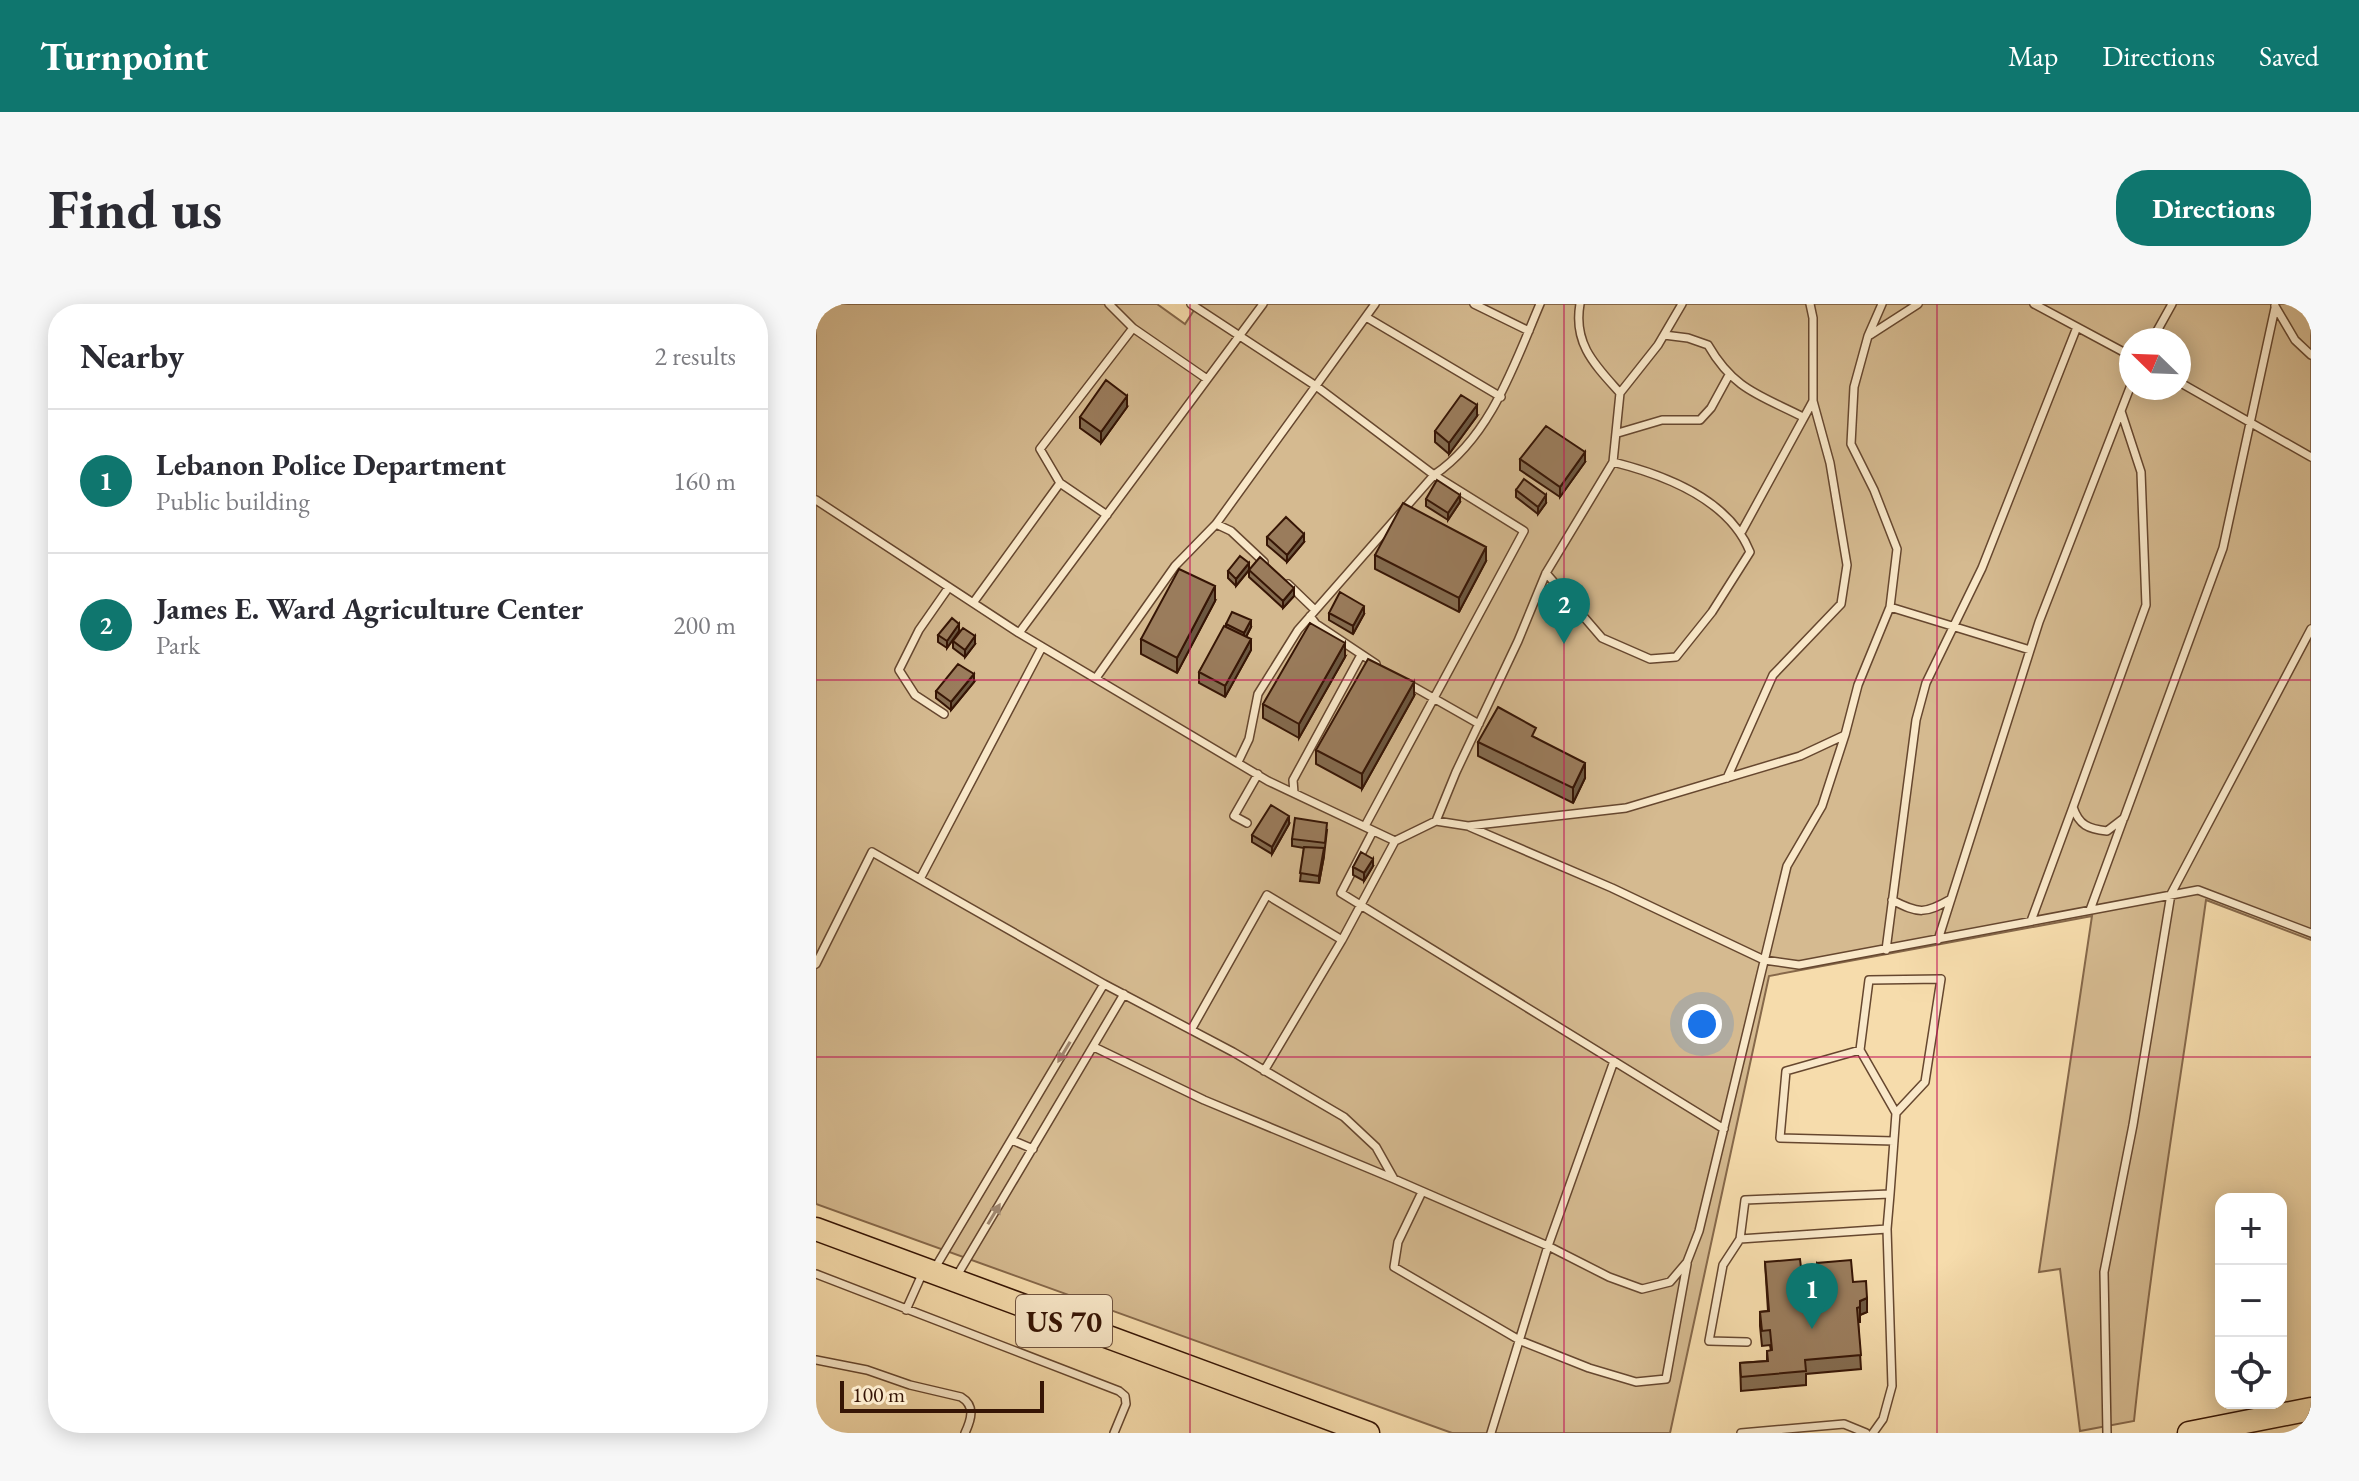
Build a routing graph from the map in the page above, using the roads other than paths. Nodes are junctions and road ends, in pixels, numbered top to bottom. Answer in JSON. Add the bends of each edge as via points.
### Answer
{"nodes":[{"id":1,"x":1109,"y":304,"type":"edge"},
{"id":2,"x":1191,"y":304,"type":"edge"},
{"id":3,"x":1263,"y":304,"type":"edge"},
{"id":4,"x":1375,"y":304,"type":"edge"},
{"id":5,"x":1474,"y":304,"type":"edge"},
{"id":6,"x":1540,"y":304,"type":"edge"},
{"id":7,"x":1580,"y":304,"type":"edge"},
{"id":8,"x":1682,"y":304,"type":"edge"},
{"id":9,"x":1810,"y":304,"type":"edge"},
{"id":10,"x":1882,"y":304,"type":"edge"},
{"id":11,"x":1918,"y":304,"type":"edge"},
{"id":12,"x":2034,"y":304,"type":"edge"},
{"id":13,"x":2172,"y":304,"type":"edge"},
{"id":14,"x":2275,"y":306,"type":"edge"},
{"id":15,"x":1366,"y":317,"type":"junction"},
{"id":16,"x":2077,"y":327,"type":"junction"},
{"id":17,"x":1133,"y":328,"type":"junction"},
{"id":18,"x":2159,"y":328,"type":"edge"},
{"id":19,"x":1529,"y":331,"type":"junction"},
{"id":20,"x":1664,"y":335,"type":"junction"},
{"id":21,"x":1868,"y":336,"type":"junction"},
{"id":22,"x":1238,"y":337,"type":"junction"},
{"id":23,"x":2119,"y":350,"type":"edge"},
{"id":24,"x":2311,"y":355,"type":"edge"},
{"id":25,"x":1729,"y":375,"type":"junction"},
{"id":26,"x":1207,"y":379,"type":"junction"},
{"id":27,"x":1316,"y":386,"type":"junction"},
{"id":28,"x":2191,"y":389,"type":"edge"},
{"id":29,"x":1620,"y":393,"type":"junction"},
{"id":30,"x":1501,"y":397,"type":"junction"},
{"id":31,"x":2125,"y":400,"type":"edge"},
{"id":32,"x":1813,"y":401,"type":"junction"},
{"id":33,"x":2121,"y":411,"type":"junction"},
{"id":34,"x":1803,"y":417,"type":"junction"},
{"id":35,"x":2251,"y":422,"type":"junction"},
{"id":36,"x":1618,"y":433,"type":"junction"},
{"id":37,"x":2311,"y":457,"type":"edge"},
{"id":38,"x":1613,"y":462,"type":"junction"},
{"id":39,"x":1434,"y":475,"type":"junction"},
{"id":40,"x":1060,"y":483,"type":"junction"},
{"id":41,"x":816,"y":500,"type":"edge"},
{"id":42,"x":1107,"y":515,"type":"junction"},
{"id":43,"x":1216,"y":524,"type":"junction"},
{"id":44,"x":1742,"y":531,"type":"junction"},
{"id":45,"x":1273,"y":571,"type":"edge"},
{"id":46,"x":1546,"y":573,"type":"junction"},
{"id":47,"x":1284,"y":580,"type":"edge"},
{"id":48,"x":949,"y":587,"type":"junction"},
{"id":49,"x":973,"y":603,"type":"junction"},
{"id":50,"x":1890,"y":607,"type":"junction"},
{"id":51,"x":1313,"y":613,"type":"junction"},
{"id":52,"x":1951,"y":626,"type":"junction"},
{"id":53,"x":2311,"y":629,"type":"edge"},
{"id":54,"x":1019,"y":633,"type":"junction"},
{"id":55,"x":1042,"y":647,"type":"junction"},
{"id":56,"x":2030,"y":650,"type":"junction"},
{"id":57,"x":1361,"y":655,"type":"junction"},
{"id":58,"x":1386,"y":670,"type":"edge"},
{"id":59,"x":1096,"y":678,"type":"junction"},
{"id":60,"x":1398,"y":678,"type":"edge"},
{"id":61,"x":1433,"y":700,"type":"junction"},
{"id":62,"x":944,"y":714,"type":"dead end"},
{"id":63,"x":1479,"y":724,"type":"junction"},
{"id":64,"x":1845,"y":735,"type":"junction"},
{"id":65,"x":1238,"y":762,"type":"junction"},
{"id":66,"x":1258,"y":774,"type":"junction"},
{"id":67,"x":1727,"y":778,"type":"junction"},
{"id":68,"x":1294,"y":793,"type":"junction"},
{"id":69,"x":2073,"y":807,"type":"junction"},
{"id":70,"x":2124,"y":818,"type":"junction"},
{"id":71,"x":1436,"y":821,"type":"junction"},
{"id":72,"x":1247,"y":823,"type":"dead end"},
{"id":73,"x":1468,"y":826,"type":"junction"},
{"id":74,"x":1369,"y":828,"type":"junction"},
{"id":75,"x":1395,"y":841,"type":"junction"},
{"id":76,"x":920,"y":879,"type":"junction"},
{"id":77,"x":2171,"y":894,"type":"junction"},
{"id":78,"x":1951,"y":899,"type":"junction"},
{"id":79,"x":1892,"y":900,"type":"junction"},
{"id":80,"x":1362,"y":905,"type":"junction"},
{"id":81,"x":2090,"y":910,"type":"junction"},
{"id":82,"x":2031,"y":921,"type":"junction"},
{"id":83,"x":2311,"y":933,"type":"edge"},
{"id":84,"x":1342,"y":940,"type":"junction"},
{"id":85,"x":1938,"y":940,"type":"junction"},
{"id":86,"x":1886,"y":950,"type":"junction"},
{"id":87,"x":1764,"y":960,"type":"junction"},
{"id":88,"x":816,"y":964,"type":"edge"},
{"id":89,"x":1104,"y":984,"type":"junction"},
{"id":90,"x":1124,"y":994,"type":"junction"},
{"id":91,"x":1191,"y":1030,"type":"junction"},
{"id":92,"x":1094,"y":1047,"type":"junction"},
{"id":93,"x":1860,"y":1050,"type":"junction"},
{"id":94,"x":1614,"y":1061,"type":"junction"},
{"id":95,"x":1264,"y":1071,"type":"junction"},
{"id":96,"x":1896,"y":1113,"type":"junction"},
{"id":97,"x":1724,"y":1129,"type":"junction"},
{"id":98,"x":1012,"y":1140,"type":"junction"},
{"id":99,"x":1894,"y":1141,"type":"junction"},
{"id":100,"x":1033,"y":1149,"type":"junction"},
{"id":101,"x":1394,"y":1179,"type":"junction"},
{"id":102,"x":1422,"y":1192,"type":"junction"},
{"id":103,"x":1890,"y":1194,"type":"junction"},
{"id":104,"x":816,"y":1229,"type":"edge"},
{"id":105,"x":1887,"y":1229,"type":"junction"},
{"id":106,"x":1740,"y":1239,"type":"junction"},
{"id":107,"x":1548,"y":1246,"type":"junction"},
{"id":108,"x":1687,"y":1262,"type":"junction"},
{"id":109,"x":929,"y":1271,"type":"junction"},
{"id":110,"x":816,"y":1274,"type":"edge"},
{"id":111,"x":954,"y":1281,"type":"junction"},
{"id":112,"x":906,"y":1310,"type":"junction"},
{"id":113,"x":1521,"y":1341,"type":"junction"},
{"id":114,"x":1747,"y":1342,"type":"dead end"},
{"id":115,"x":816,"y":1360,"type":"edge"},
{"id":116,"x":2311,"y":1409,"type":"edge"},
{"id":117,"x":1362,"y":1432,"type":"edge"},
{"id":118,"x":965,"y":1433,"type":"edge"},
{"id":119,"x":1114,"y":1433,"type":"edge"},
{"id":120,"x":1491,"y":1433,"type":"edge"},
{"id":121,"x":1741,"y":1433,"type":"edge"},
{"id":122,"x":1866,"y":1433,"type":"edge"},
{"id":123,"x":1873,"y":1433,"type":"edge"},
{"id":124,"x":2107,"y":1433,"type":"edge"},
{"id":125,"x":2189,"y":1433,"type":"edge"}],
"edges":[{"from":1,"to":17,"type":"lane"},
{"from":2,"to":22,"type":"lane"},
{"from":3,"to":22,"type":"lane"},
{"from":4,"to":15,"type":"lane"},
{"from":5,"to":19,"type":"lane"},
{"from":6,"to":19,"type":"lane"},
{"from":7,"to":29,"type":"lane","via":[[1582,344]]},
{"from":8,"to":20,"type":"lane"},
{"from":9,"to":32,"type":"lane"},
{"from":10,"to":21,"type":"lane"},
{"from":11,"to":21,"type":"lane"},
{"from":12,"to":16,"type":"lane"},
{"from":13,"to":18,"type":"lane"},
{"from":14,"to":24,"type":"lane","via":[[2295,340]]},
{"from":14,"to":35,"type":"lane"},
{"from":15,"to":27,"type":"lane"},
{"from":15,"to":30,"type":"lane"},
{"from":16,"to":23,"type":"lane"},
{"from":16,"to":52,"type":"lane","via":[[1982,568]]},
{"from":17,"to":26,"type":"lane"},
{"from":17,"to":40,"type":"lane","via":[[1040,449]]},
{"from":19,"to":30,"type":"lane"},
{"from":20,"to":25,"type":"lane","via":[[1708,345]]},
{"from":20,"to":29,"type":"lane"},
{"from":21,"to":50,"type":"lane","via":[[1854,387],[1851,444],[1897,549]]},
{"from":22,"to":26,"type":"lane"},
{"from":22,"to":27,"type":"lane"},
{"from":25,"to":34,"type":"lane"},
{"from":25,"to":36,"type":"lane","via":[[1700,420],[1662,420]]},
{"from":26,"to":42,"type":"lane"},
{"from":27,"to":39,"type":"lane"},
{"from":27,"to":43,"type":"lane"},
{"from":28,"to":35,"type":"lane"},
{"from":29,"to":36,"type":"lane"},
{"from":30,"to":39,"type":"lane","via":[[1453,462]]},
{"from":31,"to":33,"type":"lane"},
{"from":32,"to":34,"type":"lane"},
{"from":32,"to":67,"type":"lane","via":[[1830,463],[1847,565],[1841,604],[1773,675]]},
{"from":33,"to":56,"type":"lane"},
{"from":33,"to":69,"type":"lane","via":[[2141,472],[2146,605]]},
{"from":34,"to":44,"type":"lane"},
{"from":35,"to":37,"type":"lane"},
{"from":35,"to":70,"type":"lane","via":[[2223,548]]},
{"from":36,"to":38,"type":"lane"},
{"from":38,"to":44,"type":"lane","via":[[1649,471],[1703,498]]},
{"from":38,"to":46,"type":"lane"},
{"from":39,"to":51,"type":"lane"},
{"from":39,"to":61,"type":"lane","via":[[1524,531]]},
{"from":40,"to":42,"type":"lane"},
{"from":40,"to":49,"type":"lane"},
{"from":41,"to":48,"type":"lane"},
{"from":42,"to":54,"type":"lane"},
{"from":43,"to":45,"type":"lane","via":[[1231,531]]},
{"from":43,"to":59,"type":"lane","via":[[1175,566]]},
{"from":44,"to":46,"type":"lane","via":[[1750,552],[1676,657],[1650,659],[1602,638]]},
{"from":46,"to":63,"type":"lane"},
{"from":47,"to":51,"type":"lane"},
{"from":48,"to":49,"type":"lane"},
{"from":48,"to":62,"type":"lane","via":[[899,670],[915,695]]},
{"from":49,"to":54,"type":"lane"},
{"from":50,"to":52,"type":"lane"},
{"from":50,"to":64,"type":"lane","via":[[1858,685]]},
{"from":51,"to":57,"type":"lane","via":[[1316,624]]},
{"from":51,"to":65,"type":"lane","via":[[1258,694],[1249,739]]},
{"from":52,"to":56,"type":"lane"},
{"from":52,"to":79,"type":"lane","via":[[1916,720]]},
{"from":53,"to":77,"type":"lane"},
{"from":54,"to":55,"type":"lane"},
{"from":55,"to":59,"type":"lane"},
{"from":55,"to":76,"type":"lane"},
{"from":56,"to":78,"type":"lane"},
{"from":57,"to":58,"type":"lane"},
{"from":57,"to":68,"type":"lane","via":[[1293,780]]},
{"from":59,"to":65,"type":"lane"},
{"from":60,"to":61,"type":"lane"},
{"from":61,"to":63,"type":"lane"},
{"from":61,"to":74,"type":"lane"},
{"from":63,"to":71,"type":"lane"},
{"from":64,"to":67,"type":"lane","via":[[1800,756]]},
{"from":64,"to":87,"type":"lane","via":[[1822,806],[1787,866]]},
{"from":65,"to":66,"type":"lane"},
{"from":66,"to":68,"type":"lane"},
{"from":66,"to":72,"type":"lane","via":[[1234,816]]},
{"from":67,"to":73,"type":"lane","via":[[1626,808]]},
{"from":68,"to":74,"type":"lane"},
{"from":69,"to":70,"type":"lane","via":[[2078,821],[2092,829],[2107,831]]},
{"from":69,"to":82,"type":"lane"},
{"from":70,"to":81,"type":"lane"},
{"from":71,"to":73,"type":"lane"},
{"from":71,"to":75,"type":"lane"},
{"from":73,"to":87,"type":"lane"},
{"from":74,"to":75,"type":"lane"},
{"from":74,"to":80,"type":"lane","via":[[1341,893]]},
{"from":75,"to":80,"type":"lane"},
{"from":76,"to":88,"type":"lane","via":[[872,852]]},
{"from":76,"to":89,"type":"lane"},
{"from":77,"to":81,"type":"lane"},
{"from":77,"to":83,"type":"lane","via":[[2198,890]]},
{"from":77,"to":124,"type":"lane","via":[[2104,1272]]},
{"from":78,"to":79,"type":"lane","via":[[1929,911]]},
{"from":78,"to":85,"type":"lane"},
{"from":79,"to":86,"type":"lane"},
{"from":80,"to":84,"type":"lane"},
{"from":80,"to":94,"type":"lane"},
{"from":81,"to":82,"type":"lane"},
{"from":82,"to":85,"type":"lane"},
{"from":84,"to":91,"type":"lane","via":[[1267,895]]},
{"from":84,"to":95,"type":"lane"},
{"from":85,"to":86,"type":"lane"},
{"from":86,"to":87,"type":"lane","via":[[1799,965]]},
{"from":87,"to":97,"type":"lane"},
{"from":89,"to":90,"type":"lane"},
{"from":89,"to":98,"type":"lane","one_way":true},
{"from":90,"to":91,"type":"lane"},
{"from":90,"to":92,"type":"lane"},
{"from":91,"to":95,"type":"lane"},
{"from":92,"to":100,"type":"lane"},
{"from":92,"to":101,"type":"lane","via":[[1204,1100]]},
{"from":93,"to":96,"type":"lane"},
{"from":93,"to":96,"type":"lane","via":[[1869,980],[1941,979],[1925,1082]]},
{"from":93,"to":99,"type":"lane","via":[[1786,1071],[1780,1138]]},
{"from":94,"to":97,"type":"lane"},
{"from":94,"to":107,"type":"lane"},
{"from":95,"to":101,"type":"lane","via":[[1344,1117],[1376,1147]]},
{"from":96,"to":99,"type":"lane"},
{"from":97,"to":108,"type":"lane"},
{"from":98,"to":100,"type":"lane"},
{"from":98,"to":109,"type":"lane"},
{"from":99,"to":103,"type":"lane"},
{"from":111,"to":100,"type":"lane","one_way":true},
{"from":101,"to":102,"type":"lane"},
{"from":102,"to":107,"type":"lane"},
{"from":102,"to":113,"type":"lane","via":[[1398,1242],[1394,1267]]},
{"from":103,"to":105,"type":"lane"},
{"from":103,"to":106,"type":"lane","via":[[1745,1200]]},
{"from":104,"to":109,"type":"main road","number":"US 70"},
{"from":105,"to":106,"type":"lane"},
{"from":105,"to":123,"type":"lane","via":[[1892,1386],[1883,1419]]},
{"from":106,"to":114,"type":"lane","via":[[1723,1265],[1709,1341]]},
{"from":107,"to":108,"type":"lane","via":[[1642,1289],[1670,1282]]},
{"from":107,"to":113,"type":"lane"},
{"from":108,"to":113,"type":"lane","via":[[1666,1379],[1636,1382]]},
{"from":109,"to":111,"type":"main road","number":"US 70"},
{"from":109,"to":112,"type":"lane"},
{"from":110,"to":112,"type":"lane"},
{"from":111,"to":117,"type":"main road","number":"US 70"},
{"from":112,"to":119,"type":"lane","via":[[1119,1391],[1126,1404]]},
{"from":113,"to":120,"type":"lane"},
{"from":115,"to":118,"type":"lane","via":[[961,1397],[972,1414]]},
{"from":116,"to":125,"type":"main road"},
{"from":121,"to":122,"type":"lane","via":[[1844,1424]]}]}
